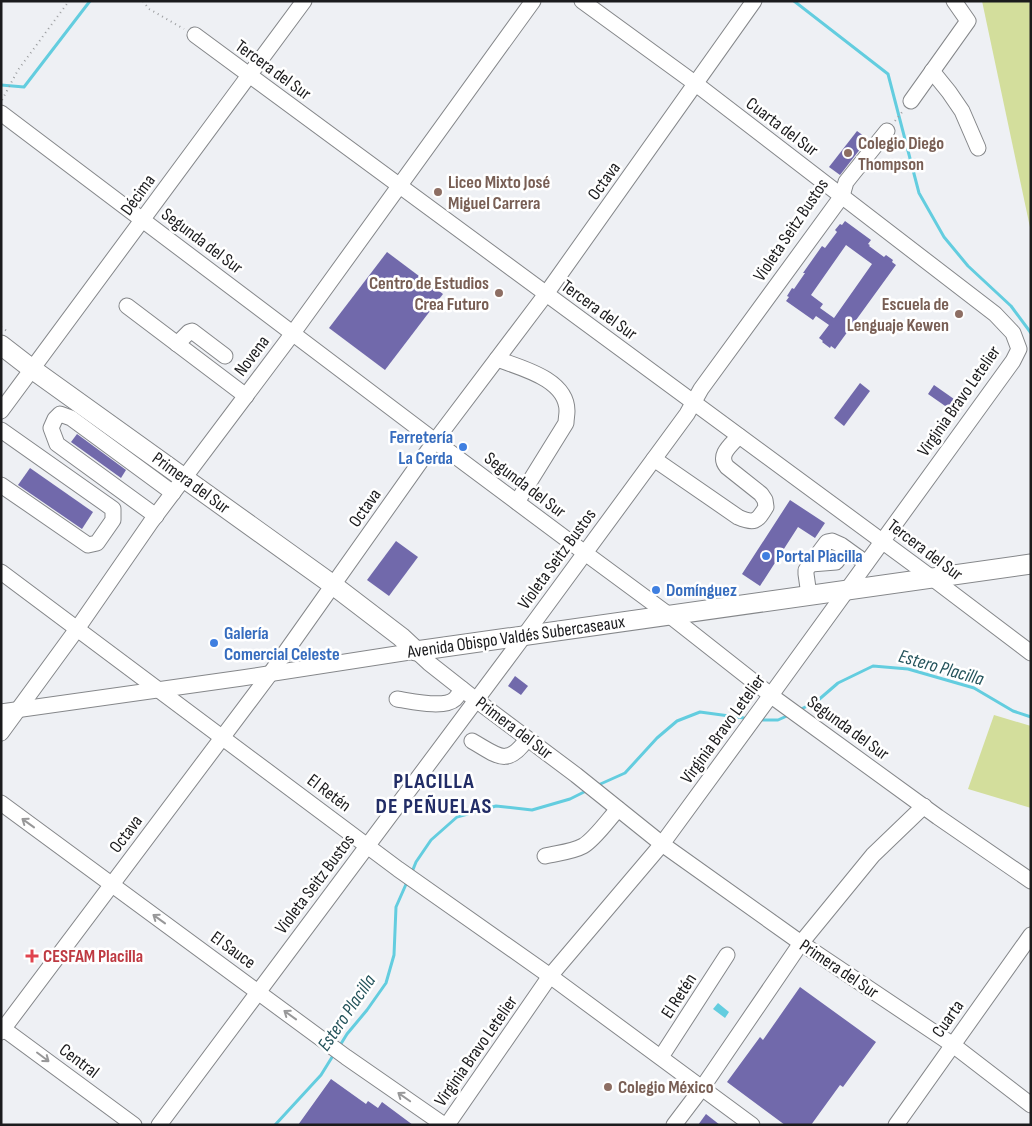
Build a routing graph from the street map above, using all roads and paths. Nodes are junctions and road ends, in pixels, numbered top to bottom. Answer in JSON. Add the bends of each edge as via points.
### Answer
{"nodes":[{"id":1,"x":69,"y":1,"type":"edge"},
{"id":2,"x":143,"y":1,"type":"edge"},
{"id":3,"x":304,"y":1,"type":"edge"},
{"id":4,"x":534,"y":1,"type":"edge"},
{"id":5,"x":582,"y":1,"type":"edge"},
{"id":6,"x":754,"y":1,"type":"edge"},
{"id":7,"x":954,"y":1,"type":"edge"},
{"id":8,"x":195,"y":35,"type":"joint"},
{"id":9,"x":932,"y":71,"type":"junction"},
{"id":10,"x":249,"y":75,"type":"junction"},
{"id":11,"x":696,"y":84,"type":"junction"},
{"id":12,"x":911,"y":101,"type":"joint"},
{"id":13,"x":1,"y":102,"type":"edge"},
{"id":14,"x":1,"y":112,"type":"edge"},
{"id":15,"x":887,"y":131,"type":"joint"},
{"id":16,"x":978,"y":148,"type":"dead end"},
{"id":17,"x":400,"y":186,"type":"junction"},
{"id":18,"x":842,"y":196,"type":"junction"},
{"id":19,"x":143,"y":220,"type":"junction"},
{"id":20,"x":546,"y":294,"type":"junction"},
{"id":21,"x":127,"y":306,"type":"dead end"},
{"id":22,"x":293,"y":333,"type":"junction"},
{"id":23,"x":178,"y":344,"type":"junction"},
{"id":24,"x":1,"y":345,"type":"edge"},
{"id":25,"x":1018,"y":349,"type":"joint"},
{"id":26,"x":226,"y":356,"type":"dead end"},
{"id":27,"x":497,"y":359,"type":"junction"},
{"id":28,"x":32,"y":369,"type":"junction"},
{"id":29,"x":246,"y":396,"type":"junction"},
{"id":30,"x":694,"y":403,"type":"junction"},
{"id":31,"x":1,"y":411,"type":"edge"},
{"id":32,"x":1,"y":430,"type":"edge"},
{"id":33,"x":739,"y":436,"type":"junction"},
{"id":34,"x":435,"y":441,"type":"junction"},
{"id":35,"x":654,"y":459,"type":"junction"},
{"id":36,"x":1,"y":485,"type":"edge"},
{"id":37,"x":179,"y":486,"type":"junction"},
{"id":38,"x":517,"y":502,"type":"junction"},
{"id":39,"x":156,"y":516,"type":"junction"},
{"id":40,"x":882,"y":542,"type":"junction"},
{"id":41,"x":584,"y":553,"type":"junction"},
{"id":42,"x":866,"y":563,"type":"junction"},
{"id":43,"x":1031,"y":564,"type":"edge"},
{"id":44,"x":1,"y":572,"type":"edge"},
{"id":45,"x":932,"y":578,"type":"junction"},
{"id":46,"x":333,"y":585,"type":"junction"},
{"id":47,"x":846,"y":590,"type":"junction"},
{"id":48,"x":810,"y":596,"type":"junction"},
{"id":49,"x":670,"y":615,"type":"junction"},
{"id":50,"x":77,"y":629,"type":"junction"},
{"id":51,"x":524,"y":636,"type":"junction"},
{"id":52,"x":416,"y":651,"type":"junction"},
{"id":53,"x":1031,"y":653,"type":"edge"},
{"id":54,"x":270,"y":674,"type":"junction"},
{"id":55,"x":462,"y":689,"type":"junction"},
{"id":56,"x":159,"y":690,"type":"junction"},
{"id":57,"x":774,"y":698,"type":"junction"},
{"id":58,"x":397,"y":699,"type":"dead end"},
{"id":59,"x":476,"y":700,"type":"junction"},
{"id":60,"x":18,"y":710,"type":"junction"},
{"id":61,"x":1,"y":712,"type":"edge"},
{"id":62,"x":1,"y":733,"type":"edge"},
{"id":63,"x":223,"y":738,"type":"junction"},
{"id":64,"x":527,"y":738,"type":"junction"},
{"id":65,"x":472,"y":741,"type":"dead end"},
{"id":66,"x":1,"y":804,"type":"edge"},
{"id":67,"x":924,"y":806,"type":"junction"},
{"id":68,"x":618,"y":809,"type":"junction"},
{"id":69,"x":662,"y":844,"type":"junction"},
{"id":70,"x":367,"y":846,"type":"junction"},
{"id":71,"x":545,"y":856,"type":"dead end"},
{"id":72,"x":1031,"y":881,"type":"edge"},
{"id":73,"x":112,"y":885,"type":"junction"},
{"id":74,"x":1031,"y":935,"type":"edge"},
{"id":75,"x":801,"y":943,"type":"junction"},
{"id":76,"x":727,"y":955,"type":"dead end"},
{"id":77,"x":550,"y":976,"type":"junction"},
{"id":78,"x":258,"y":992,"type":"junction"},
{"id":79,"x":2,"y":1029,"type":"edge"},
{"id":80,"x":953,"y":1045,"type":"junction"},
{"id":81,"x":662,"y":1057,"type":"junction"},
{"id":82,"x":702,"y":1088,"type":"junction"},
{"id":83,"x":1031,"y":1105,"type":"edge"},
{"id":84,"x":134,"y":1125,"type":"edge"},
{"id":85,"x":159,"y":1125,"type":"edge"},
{"id":86,"x":445,"y":1125,"type":"edge"},
{"id":87,"x":674,"y":1125,"type":"edge"},
{"id":88,"x":752,"y":1125,"type":"edge"},
{"id":89,"x":896,"y":1125,"type":"edge"}],
"edges":[{"from":1,"to":13,"type":"path","via":[[18,70]]},
{"from":2,"to":8,"type":"path","via":[[149,9]]},
{"from":3,"to":10,"type":"street","name":"Décima"},
{"from":4,"to":17,"type":"street","name":"Novena"},
{"from":5,"to":11,"type":"street","name":"Cuarta del Sur"},
{"from":6,"to":11,"type":"street","name":"Octava"},
{"from":7,"to":9,"type":"street","via":[[968,21]]},
{"from":8,"to":10,"type":"street","name":"Tercera del Sur"},
{"from":9,"to":12,"type":"street"},
{"from":9,"to":16,"type":"street","via":[[962,111]]},
{"from":10,"to":17,"type":"street","name":"Tercera del Sur"},
{"from":10,"to":19,"type":"street","name":"Décima"},
{"from":11,"to":18,"type":"street","name":"Cuarta del Sur"},
{"from":11,"to":20,"type":"street","name":"Octava"},
{"from":12,"to":15,"type":"path"},
{"from":14,"to":19,"type":"street","name":"Segunda del Sur"},
{"from":15,"to":18,"type":"street","name":"Violeta Seitz Bustos","via":[[846,182]]},
{"from":17,"to":20,"type":"street","name":"Tercera del Sur"},
{"from":17,"to":22,"type":"street","name":"Novena"},
{"from":18,"to":25,"type":"street","name":"Cuarta del Sur","via":[[995,314],[1014,333]]},
{"from":18,"to":30,"type":"street","name":"Violeta Seitz Bustos"},
{"from":19,"to":22,"type":"street","name":"Segunda del Sur"},
{"from":19,"to":28,"type":"street","name":"Décima"},
{"from":20,"to":27,"type":"street","name":"Octava"},
{"from":20,"to":30,"type":"street","name":"Tercera del Sur"},
{"from":21,"to":23,"type":"street"},
{"from":22,"to":29,"type":"street","name":"Novena"},
{"from":22,"to":34,"type":"street","name":"Segunda del Sur"},
{"from":23,"to":26,"type":"street","via":[[192,331]]},
{"from":23,"to":29,"type":"street"},
{"from":24,"to":28,"type":"main road","name":"Primera del Sur"},
{"from":25,"to":40,"type":"street","name":"Virginia Bravo Letelier","via":[[1013,361]]},
{"from":27,"to":34,"type":"street","name":"Octava"},
{"from":27,"to":38,"type":"street","via":[[543,376],[562,394],[568,412],[566,423]]},
{"from":28,"to":31,"type":"street","name":"Décima"},
{"from":28,"to":37,"type":"main road","name":"Primera del Sur"},
{"from":29,"to":37,"type":"street","name":"Novena"},
{"from":30,"to":33,"type":"street","name":"Tercera del Sur"},
{"from":30,"to":35,"type":"street","name":"Violeta Seitz Bustos"},
{"from":32,"to":36,"type":"street","via":[[113,509],[113,520],[97,543],[88,545]]},
{"from":33,"to":35,"type":"street","via":[[723,458],[727,467],[764,500],[766,507],[752,522],[738,517]]},
{"from":33,"to":40,"type":"street","name":"Tercera del Sur"},
{"from":34,"to":38,"type":"street","name":"Segunda del Sur"},
{"from":34,"to":46,"type":"street","name":"Octava"},
{"from":35,"to":41,"type":"street","name":"Violeta Seitz Bustos"},
{"from":37,"to":39,"type":"street","name":"Novena"},
{"from":37,"to":39,"type":"street","via":[[71,418],[60,414],[55,419],[51,428],[57,444]]},
{"from":37,"to":46,"type":"main road","name":"Primera del Sur"},
{"from":38,"to":41,"type":"street","name":"Segunda del Sur"},
{"from":39,"to":50,"type":"street","name":"Novena"},
{"from":40,"to":42,"type":"street","name":"Virginia Bravo Letelier"},
{"from":40,"to":45,"type":"street","name":"Tercera del Sur"},
{"from":41,"to":49,"type":"street","name":"Segunda del Sur"},
{"from":41,"to":51,"type":"street","name":"Violeta Seitz Bustos"},
{"from":42,"to":47,"type":"street","name":"Virginia Bravo Letelier"},
{"from":42,"to":48,"type":"street","via":[[832,541],[827,542],[806,570]]},
{"from":43,"to":45,"type":"main road","name":"Avenida Obispo Valdés Subercaseaux"},
{"from":44,"to":50,"type":"street","name":"El Retén"},
{"from":45,"to":47,"type":"main road","name":"Avenida Obispo Valdés Subercaseaux"},
{"from":45,"to":53,"type":"street","name":"Tercera del Sur"},
{"from":46,"to":52,"type":"main road","name":"Primera del Sur"},
{"from":46,"to":54,"type":"street","name":"Octava"},
{"from":47,"to":48,"type":"main road","name":"Avenida Obispo Valdés Subercaseaux"},
{"from":47,"to":57,"type":"street","name":"Virginia Bravo Letelier"},
{"from":48,"to":49,"type":"main road","name":"Avenida Obispo Valdés Subercaseaux"},
{"from":49,"to":51,"type":"main road","name":"Avenida Obispo Valdés Subercaseaux"},
{"from":49,"to":57,"type":"street","name":"Segunda del Sur"},
{"from":50,"to":56,"type":"street","name":"El Retén"},
{"from":50,"to":60,"type":"street","name":"Novena"},
{"from":51,"to":52,"type":"main road","name":"Avenida Obispo Valdés Subercaseaux"},
{"from":51,"to":59,"type":"street","name":"Violeta Seitz Bustos"},
{"from":52,"to":54,"type":"street","name":"Avenida Obispo Valdés Subercaseaux"},
{"from":52,"to":55,"type":"street","name":"Primera del Sur"},
{"from":54,"to":56,"type":"street","name":"Avenida Obispo Valdés Subercaseaux"},
{"from":54,"to":63,"type":"street","name":"Octava"},
{"from":55,"to":58,"type":"street","via":[[448,703]]},
{"from":55,"to":59,"type":"street","name":"Primera del Sur"},
{"from":56,"to":60,"type":"street","name":"Avenida Obispo Valdés Subercaseaux"},
{"from":56,"to":63,"type":"street","name":"El Retén"},
{"from":57,"to":67,"type":"street","name":"Segunda del Sur"},
{"from":57,"to":69,"type":"street","name":"Virginia Bravo Letelier"},
{"from":59,"to":64,"type":"street","name":"Primera del Sur"},
{"from":59,"to":70,"type":"street","name":"Violeta Seitz Bustos"},
{"from":60,"to":61,"type":"street","name":"Avenida Obispo Valdés Subercaseaux"},
{"from":60,"to":62,"type":"street","name":"Novena"},
{"from":63,"to":70,"type":"street","name":"El Retén"},
{"from":63,"to":73,"type":"street","name":"Octava"},
{"from":64,"to":65,"type":"street","via":[[523,745],[506,756]]},
{"from":64,"to":68,"type":"street","name":"Primera del Sur"},
{"from":73,"to":66,"type":"street","name":"El Sauce","one_way":true},
{"from":67,"to":72,"type":"street","name":"Segunda del Sur"},
{"from":67,"to":75,"type":"street","via":[[873,855]]},
{"from":68,"to":69,"type":"street","name":"Primera del Sur"},
{"from":68,"to":71,"type":"street","via":[[589,842]]},
{"from":69,"to":75,"type":"street","name":"Primera del Sur"},
{"from":69,"to":77,"type":"street","name":"Virginia Bravo Letelier"},
{"from":70,"to":77,"type":"street","name":"El Retén"},
{"from":70,"to":78,"type":"street","name":"Violeta Seitz Bustos"},
{"from":78,"to":73,"type":"street","name":"El Sauce","one_way":true},
{"from":73,"to":79,"type":"street","name":"Octava"},
{"from":74,"to":80,"type":"street","name":"Cuarta"},
{"from":75,"to":80,"type":"street","name":"Primera del Sur"},
{"from":75,"to":82,"type":"street"},
{"from":76,"to":81,"type":"street","name":"El Retén"},
{"from":77,"to":81,"type":"street","name":"El Retén"},
{"from":77,"to":86,"type":"street","name":"Virginia Bravo Letelier"},
{"from":78,"to":85,"type":"street","name":"Violeta Seitz Bustos"},
{"from":86,"to":78,"type":"street","name":"El Sauce","one_way":true},
{"from":79,"to":84,"type":"street","name":"Central","one_way":true},
{"from":80,"to":83,"type":"street","name":"Primera del Sur"},
{"from":80,"to":89,"type":"street","name":"Cuarta"},
{"from":81,"to":82,"type":"street","name":"El Retén"},
{"from":82,"to":87,"type":"street"},
{"from":82,"to":88,"type":"street","name":"El Retén"}]}
